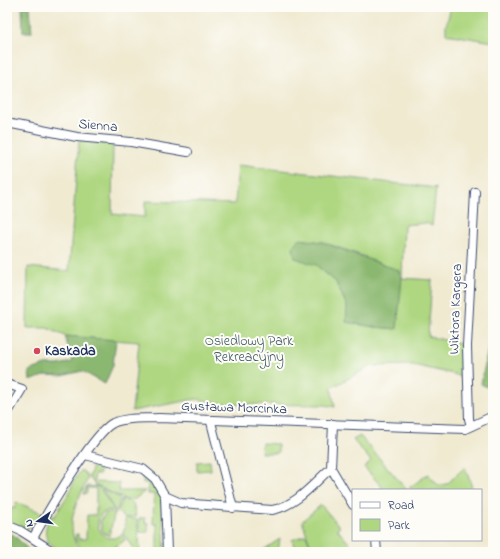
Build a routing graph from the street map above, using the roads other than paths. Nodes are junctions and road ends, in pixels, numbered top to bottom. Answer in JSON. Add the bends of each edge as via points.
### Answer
{"nodes":[{"id":1,"x":7,"y":123,"type":"edge"},
{"id":2,"x":188,"y":152,"type":"dead end"},
{"id":3,"x":475,"y":192,"type":"dead end"},
{"id":4,"x":7,"y":384,"type":"edge"},
{"id":5,"x":10,"y":409,"type":"dead end"},
{"id":6,"x":493,"y":416,"type":"edge"},
{"id":7,"x":211,"y":422,"type":"junction"},
{"id":8,"x":333,"y":424,"type":"junction"},
{"id":9,"x":471,"y":426,"type":"junction"},
{"id":10,"x":85,"y":455,"type":"junction"},
{"id":11,"x":331,"y":468,"type":"junction"},
{"id":12,"x":165,"y":496,"type":"junction"},
{"id":13,"x":352,"y":503,"type":"edge"},
{"id":14,"x":233,"y":508,"type":"junction"},
{"id":15,"x":7,"y":525,"type":"edge"},
{"id":16,"x":33,"y":538,"type":"junction"},
{"id":17,"x":376,"y":541,"type":"edge"},
{"id":18,"x":54,"y":552,"type":"edge"},
{"id":19,"x":167,"y":552,"type":"edge"},
{"id":20,"x":377,"y":552,"type":"edge"}],
"edges":[{"from":1,"to":2,"type":"street","name":"Sienna","via":[[77,137],[131,142]]},
{"from":3,"to":9,"type":"street","name":"Wiktora Kargera","via":[[467,346],[468,413]]},
{"from":4,"to":5,"type":"street","via":[[22,389]]},
{"from":6,"to":9,"type":"street","name":"Gustawa Morcinka"},
{"from":7,"to":8,"type":"street","name":"Gustawa Morcinka"},
{"from":7,"to":10,"type":"street","name":"Gustawa Morcinka","via":[[158,418],[113,423],[103,430]]},
{"from":7,"to":14,"type":"street"},
{"from":8,"to":9,"type":"street","name":"Gustawa Morcinka","via":[[465,429]]},
{"from":8,"to":11,"type":"street"},
{"from":10,"to":12,"type":"street","via":[[143,469],[154,479]]},
{"from":10,"to":16,"type":"street","name":"Gustawa Morcinka"},
{"from":11,"to":13,"type":"street"},
{"from":11,"to":14,"type":"street","via":[[294,502],[282,508]]},
{"from":12,"to":14,"type":"street","via":[[181,503]]},
{"from":12,"to":19,"type":"street"},
{"from":15,"to":16,"type":"street"},
{"from":16,"to":18,"type":"street"},
{"from":17,"to":20,"type":"street"}]}
